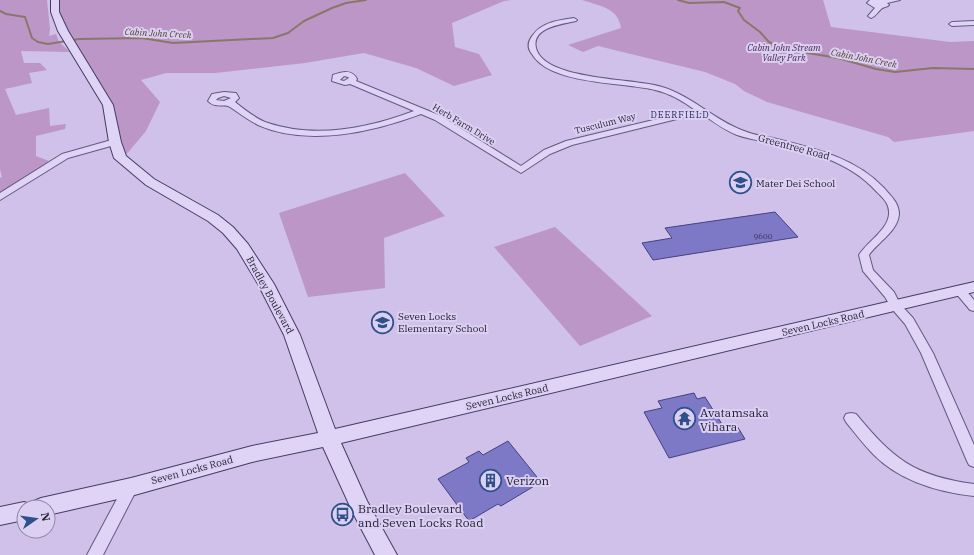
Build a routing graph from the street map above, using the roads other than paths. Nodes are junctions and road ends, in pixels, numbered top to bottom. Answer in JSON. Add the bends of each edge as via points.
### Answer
{"nodes":[{"id":1,"x":55,"y":0,"type":"edge"},
{"id":2,"x":897,"y":0,"type":"edge"},
{"id":3,"x":871,"y":16,"type":"dead end"},
{"id":4,"x":574,"y":20,"type":"dead end"},
{"id":5,"x":974,"y":23,"type":"edge"},
{"id":6,"x":952,"y":24,"type":"dead end"},
{"id":7,"x":350,"y":81,"type":"dead end"},
{"id":8,"x":229,"y":102,"type":"dead end"},
{"id":9,"x":422,"y":111,"type":"junction"},
{"id":10,"x":700,"y":111,"type":"junction"},
{"id":11,"x":115,"y":142,"type":"junction"},
{"id":12,"x":521,"y":170,"type":"joint"},
{"id":13,"x":0,"y":197,"type":"edge"},
{"id":14,"x":967,"y":289,"type":"edge"},
{"id":15,"x":896,"y":306,"type":"junction"},
{"id":16,"x":974,"y":307,"type":"edge"},
{"id":17,"x":851,"y":418,"type":"dead end"},
{"id":18,"x":329,"y":438,"type":"junction"},
{"id":19,"x":974,"y":461,"type":"edge"},
{"id":20,"x":131,"y":487,"type":"junction"},
{"id":21,"x":974,"y":490,"type":"edge"},
{"id":22,"x":56,"y":504,"type":"edge"},
{"id":23,"x":16,"y":513,"type":"edge"},
{"id":24,"x":0,"y":516,"type":"edge"},
{"id":25,"x":95,"y":555,"type":"edge"},
{"id":26,"x":386,"y":555,"type":"edge"}],
"edges":[{"from":1,"to":11,"type":"main road","name":"Bradley Boulevard","via":[[55,12],[62,31],[108,105]]},
{"from":2,"to":3,"type":"street","via":[[880,4]]},
{"from":4,"to":10,"type":"street","name":"Greentree Road","via":[[552,24],[531,40],[531,49],[540,60],[558,70],[577,76],[657,88],[683,98]]},
{"from":5,"to":6,"type":"street"},
{"from":7,"to":9,"type":"street","name":"Herb Farm Drive"},
{"from":8,"to":9,"type":"street","via":[[265,124],[318,133],[370,128]]},
{"from":9,"to":12,"type":"street","name":"Herb Farm Drive","via":[[438,118]]},
{"from":10,"to":12,"type":"street","name":"Tusculum Way","via":[[569,143],[547,152]]},
{"from":10,"to":15,"type":"street","name":"Greentree Road","via":[[741,133],[828,155],[873,182],[892,205],[894,216],[889,228],[869,246],[864,255],[868,270],[890,295]]},
{"from":11,"to":13,"type":"street","via":[[65,156]]},
{"from":11,"to":18,"type":"main road","name":"Bradley Boulevard","via":[[120,158],[129,166],[150,182],[213,218],[243,246],[292,335]]},
{"from":14,"to":15,"type":"main road","name":"Seven Locks Road"},
{"from":14,"to":16,"type":"street"},
{"from":15,"to":18,"type":"main road","name":"Seven Locks Road"},
{"from":15,"to":19,"type":"street","name":"Greentree Road","via":[[909,321],[927,352]]},
{"from":17,"to":21,"type":"street","via":[[879,452],[898,466],[934,482]]},
{"from":18,"to":20,"type":"main road","name":"Seven Locks Road","via":[[252,454]]},
{"from":18,"to":26,"type":"main road","name":"Bradley Boulevard","via":[[360,507]]},
{"from":20,"to":22,"type":"main road","name":"Seven Locks Road"},
{"from":20,"to":25,"type":"street"},
{"from":23,"to":24,"type":"main road"}]}
